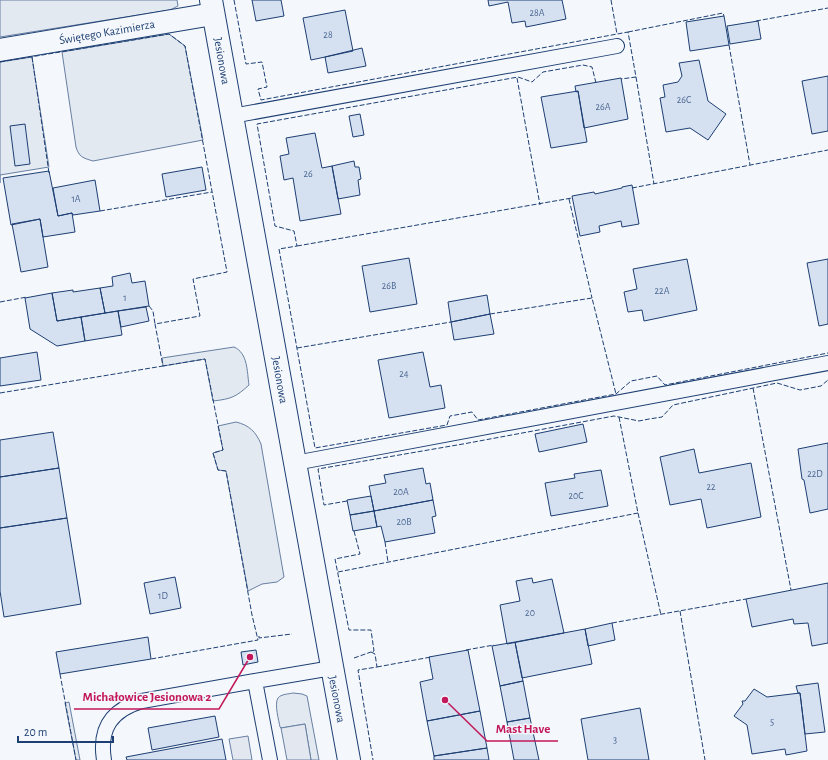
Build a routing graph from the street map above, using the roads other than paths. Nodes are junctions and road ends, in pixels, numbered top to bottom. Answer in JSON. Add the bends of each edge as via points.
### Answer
{"nodes":[{"id":1,"x":212,"y":7,"type":"edge"},
{"id":2,"x":617,"y":46,"type":"dead end"},
{"id":3,"x":0,"y":50,"type":"edge"},
{"id":4,"x":232,"y":116,"type":"junction"},
{"id":5,"x":828,"y":363,"type":"edge"},
{"id":6,"x":295,"y":463,"type":"junction"},
{"id":7,"x":332,"y":668,"type":"junction"},
{"id":8,"x":255,"y":681,"type":"junction"},
{"id":9,"x":104,"y":760,"type":"edge"},
{"id":10,"x":270,"y":760,"type":"edge"},
{"id":11,"x":349,"y":760,"type":"edge"}],
"edges":[{"from":1,"to":3,"type":"street","name":"Świętego Kazimierza"},
{"from":1,"to":4,"type":"street","name":"Jesionowa"},
{"from":2,"to":4,"type":"lane"},
{"from":4,"to":6,"type":"street","name":"Jesionowa"},
{"from":5,"to":6,"type":"lane"},
{"from":6,"to":7,"type":"street","name":"Jesionowa"},
{"from":7,"to":8,"type":"lane"},
{"from":7,"to":11,"type":"street","name":"Jesionowa"},
{"from":8,"to":9,"type":"lane","via":[[142,701],[124,708],[112,719],[104,732]]},
{"from":8,"to":10,"type":"lane"}]}
